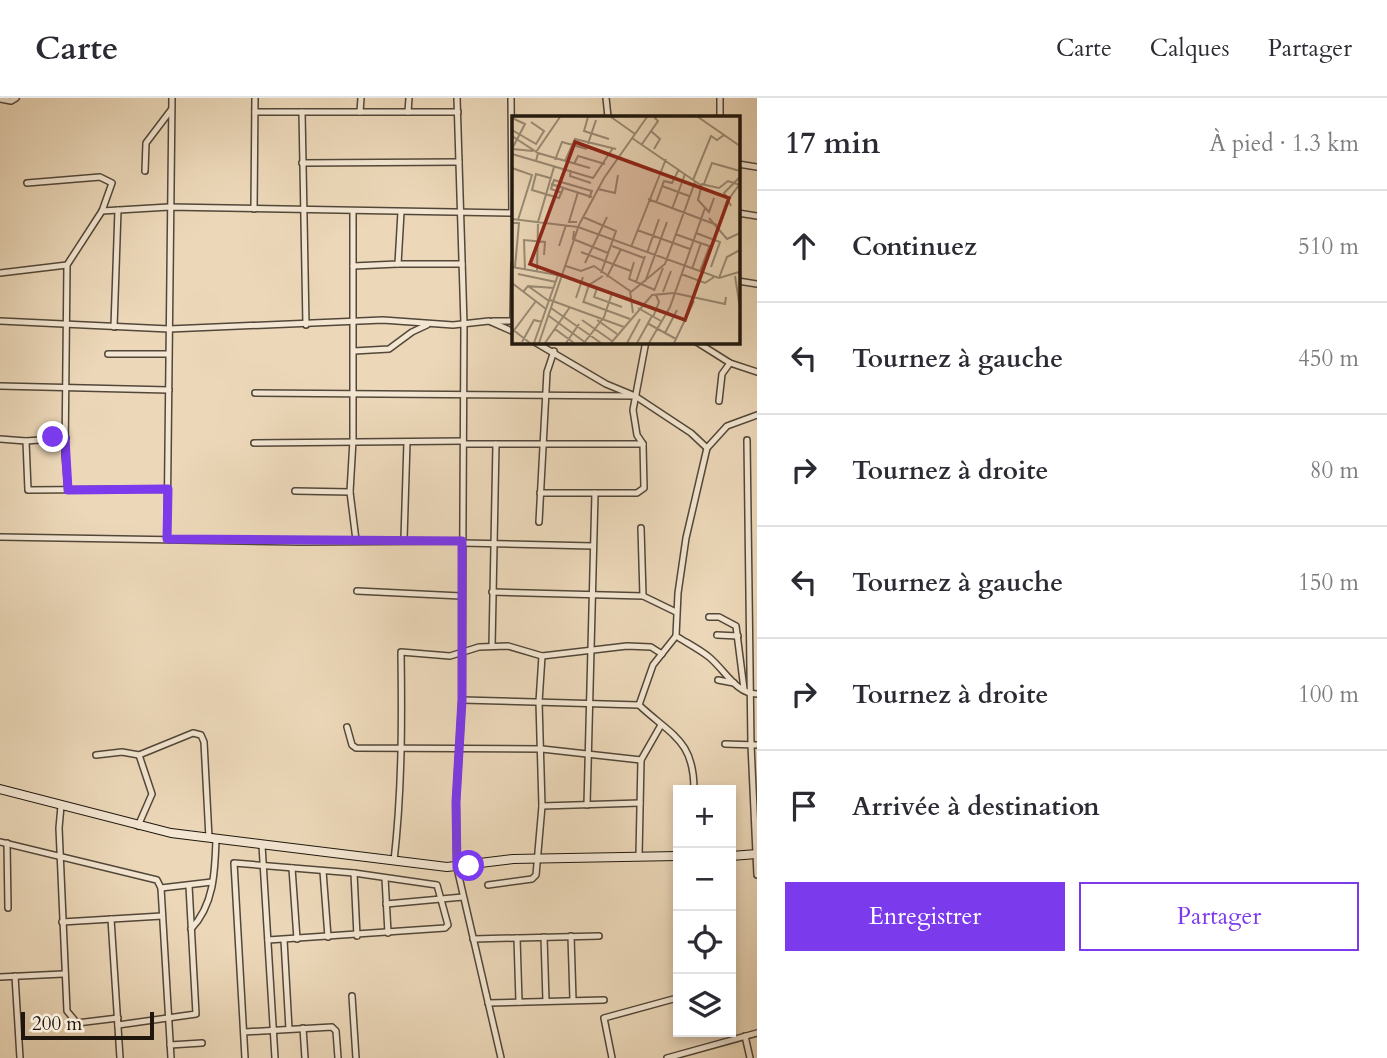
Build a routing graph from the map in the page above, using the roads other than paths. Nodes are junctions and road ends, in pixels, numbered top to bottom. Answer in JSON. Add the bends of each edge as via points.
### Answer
{"nodes":[{"id":1,"x":16,"y":98,"type":"edge"},
{"id":2,"x":172,"y":98,"type":"edge"},
{"id":3,"x":255,"y":98,"type":"edge"},
{"id":4,"x":360,"y":98,"type":"edge"},
{"id":5,"x":409,"y":98,"type":"edge"},
{"id":6,"x":457,"y":98,"type":"edge"},
{"id":7,"x":512,"y":98,"type":"edge"},
{"id":8,"x":606,"y":98,"type":"edge"},
{"id":9,"x":720,"y":98,"type":"edge"},
{"id":10,"x":2,"y":101,"type":"edge"},
{"id":11,"x":171,"y":110,"type":"junction"},
{"id":12,"x":255,"y":112,"type":"junction"},
{"id":13,"x":302,"y":112,"type":"junction"},
{"id":14,"x":360,"y":112,"type":"junction"},
{"id":15,"x":408,"y":112,"type":"junction"},
{"id":16,"x":458,"y":112,"type":"junction"},
{"id":17,"x":512,"y":116,"type":"edge"},
{"id":18,"x":608,"y":116,"type":"edge"},
{"id":19,"x":720,"y":116,"type":"edge"},
{"id":20,"x":459,"y":162,"type":"junction"},
{"id":21,"x":302,"y":163,"type":"junction"},
{"id":22,"x":145,"y":171,"type":"dead end"},
{"id":23,"x":27,"y":183,"type":"dead end"},
{"id":24,"x":169,"y":207,"type":"junction"},
{"id":25,"x":254,"y":209,"type":"junction"},
{"id":26,"x":102,"y":211,"type":"junction"},
{"id":27,"x":118,"y":211,"type":"junction"},
{"id":28,"x":302,"y":211,"type":"junction"},
{"id":29,"x":401,"y":212,"type":"junction"},
{"id":30,"x":461,"y":212,"type":"junction"},
{"id":31,"x":354,"y":213,"type":"junction"},
{"id":32,"x":512,"y":213,"type":"edge"},
{"id":33,"x":398,"y":264,"type":"junction"},
{"id":34,"x":462,"y":264,"type":"junction"},
{"id":35,"x":67,"y":265,"type":"junction"},
{"id":36,"x":353,"y":266,"type":"junction"},
{"id":37,"x":0,"y":273,"type":"edge"},
{"id":38,"x":0,"y":321,"type":"edge"},
{"id":39,"x":352,"y":321,"type":"junction"},
{"id":40,"x":489,"y":321,"type":"junction"},
{"id":41,"x":512,"y":321,"type":"edge"},
{"id":42,"x":430,"y":324,"type":"junction"},
{"id":43,"x":464,"y":324,"type":"junction"},
{"id":44,"x":306,"y":325,"type":"junction"},
{"id":45,"x":68,"y":326,"type":"junction"},
{"id":46,"x":114,"y":327,"type":"junction"},
{"id":47,"x":169,"y":329,"type":"junction"},
{"id":48,"x":512,"y":331,"type":"edge"},
{"id":49,"x":537,"y":343,"type":"edge"},
{"id":50,"x":646,"y":343,"type":"edge"},
{"id":51,"x":698,"y":343,"type":"edge"},
{"id":52,"x":354,"y":351,"type":"junction"},
{"id":53,"x":554,"y":351,"type":"junction"},
{"id":54,"x":108,"y":354,"type":"dead end"},
{"id":55,"x":168,"y":355,"type":"junction"},
{"id":56,"x":730,"y":363,"type":"junction"},
{"id":57,"x":757,"y":372,"type":"edge"},
{"id":58,"x":0,"y":387,"type":"edge"},
{"id":59,"x":67,"y":388,"type":"junction"},
{"id":60,"x":169,"y":390,"type":"junction"},
{"id":61,"x":255,"y":393,"type":"dead end"},
{"id":62,"x":354,"y":393,"type":"junction"},
{"id":63,"x":463,"y":393,"type":"junction"},
{"id":64,"x":545,"y":396,"type":"junction"},
{"id":65,"x":635,"y":396,"type":"junction"},
{"id":66,"x":719,"y":401,"type":"dead end"},
{"id":67,"x":757,"y":415,"type":"edge"},
{"id":68,"x":65,"y":438,"type":"junction"},
{"id":69,"x":0,"y":439,"type":"edge"},
{"id":70,"x":354,"y":440,"type":"junction"},
{"id":71,"x":747,"y":440,"type":"dead end"},
{"id":72,"x":26,"y":441,"type":"junction"},
{"id":73,"x":407,"y":442,"type":"junction"},
{"id":74,"x":254,"y":443,"type":"dead end"},
{"id":75,"x":464,"y":443,"type":"junction"},
{"id":76,"x":496,"y":444,"type":"junction"},
{"id":77,"x":643,"y":444,"type":"junction"},
{"id":78,"x":542,"y":445,"type":"junction"},
{"id":79,"x":707,"y":448,"type":"junction"},
{"id":80,"x":757,"y":484,"type":"edge"},
{"id":81,"x":748,"y":486,"type":"junction"},
{"id":82,"x":168,"y":489,"type":"junction"},
{"id":83,"x":68,"y":490,"type":"junction"},
{"id":84,"x":295,"y":491,"type":"dead end"},
{"id":85,"x":350,"y":492,"type":"junction"},
{"id":86,"x":540,"y":493,"type":"junction"},
{"id":87,"x":595,"y":493,"type":"junction"},
{"id":88,"x":539,"y":522,"type":"dead end"},
{"id":89,"x":641,"y":528,"type":"dead end"},
{"id":90,"x":0,"y":537,"type":"edge"},
{"id":91,"x":167,"y":539,"type":"junction"},
{"id":92,"x":404,"y":539,"type":"junction"},
{"id":93,"x":356,"y":540,"type":"junction"},
{"id":94,"x":462,"y":542,"type":"junction"},
{"id":95,"x":492,"y":544,"type":"junction"},
{"id":96,"x":593,"y":546,"type":"junction"},
{"id":97,"x":754,"y":550,"type":"edge"},
{"id":98,"x":357,"y":591,"type":"dead end"},
{"id":99,"x":492,"y":592,"type":"junction"},
{"id":100,"x":592,"y":593,"type":"junction"},
{"id":101,"x":461,"y":596,"type":"junction"},
{"id":102,"x":643,"y":596,"type":"junction"},
{"id":103,"x":676,"y":612,"type":"junction"},
{"id":104,"x":709,"y":617,"type":"dead end"},
{"id":105,"x":717,"y":635,"type":"dead end"},
{"id":106,"x":676,"y":636,"type":"junction"},
{"id":107,"x":738,"y":636,"type":"junction"},
{"id":108,"x":754,"y":643,"type":"edge"},
{"id":109,"x":492,"y":646,"type":"junction"},
{"id":110,"x":590,"y":650,"type":"junction"},
{"id":111,"x":461,"y":652,"type":"junction"},
{"id":112,"x":662,"y":654,"type":"junction"},
{"id":113,"x":542,"y":656,"type":"junction"},
{"id":114,"x":718,"y":680,"type":"dead end"},
{"id":115,"x":733,"y":683,"type":"junction"},
{"id":116,"x":744,"y":689,"type":"junction"},
{"id":117,"x":754,"y":694,"type":"edge"},
{"id":118,"x":462,"y":700,"type":"junction"},
{"id":119,"x":539,"y":702,"type":"junction"},
{"id":120,"x":589,"y":703,"type":"junction"},
{"id":121,"x":639,"y":705,"type":"junction"},
{"id":122,"x":661,"y":725,"type":"junction"},
{"id":123,"x":347,"y":727,"type":"dead end"},
{"id":124,"x":724,"y":744,"type":"dead end"},
{"id":125,"x":754,"y":745,"type":"edge"},
{"id":126,"x":400,"y":748,"type":"junction"},
{"id":127,"x":542,"y":749,"type":"junction"},
{"id":128,"x":460,"y":750,"type":"junction"},
{"id":129,"x":589,"y":754,"type":"junction"},
{"id":130,"x":96,"y":755,"type":"dead end"},
{"id":131,"x":139,"y":755,"type":"junction"},
{"id":132,"x":641,"y":760,"type":"junction"},
{"id":133,"x":694,"y":785,"type":"edge"},
{"id":134,"x":0,"y":789,"type":"edge"},
{"id":135,"x":640,"y":803,"type":"junction"},
{"id":136,"x":587,"y":805,"type":"junction"},
{"id":137,"x":61,"y":806,"type":"junction"},
{"id":138,"x":542,"y":806,"type":"junction"},
{"id":139,"x":138,"y":826,"type":"junction"},
{"id":140,"x":213,"y":839,"type":"junction"},
{"id":141,"x":0,"y":842,"type":"edge"},
{"id":142,"x":7,"y":843,"type":"junction"},
{"id":143,"x":262,"y":845,"type":"junction"},
{"id":144,"x":756,"y":854,"type":"edge"},
{"id":145,"x":60,"y":855,"type":"junction"},
{"id":146,"x":639,"y":856,"type":"junction"},
{"id":147,"x":673,"y":856,"type":"edge"},
{"id":148,"x":736,"y":856,"type":"edge"},
{"id":149,"x":537,"y":858,"type":"junction"},
{"id":150,"x":394,"y":861,"type":"junction"},
{"id":151,"x":263,"y":864,"type":"junction"},
{"id":152,"x":292,"y":868,"type":"junction"},
{"id":153,"x":457,"y":868,"type":"junction"},
{"id":154,"x":323,"y":871,"type":"junction"},
{"id":155,"x":354,"y":873,"type":"junction"},
{"id":156,"x":757,"y":875,"type":"edge"},
{"id":157,"x":385,"y":878,"type":"junction"},
{"id":158,"x":212,"y":882,"type":"junction"},
{"id":159,"x":488,"y":885,"type":"dead end"},
{"id":160,"x":189,"y":887,"type":"junction"},
{"id":161,"x":161,"y":888,"type":"junction"},
{"id":162,"x":463,"y":897,"type":"junction"},
{"id":163,"x":443,"y":900,"type":"junction"},
{"id":164,"x":386,"y":904,"type":"junction"},
{"id":165,"x":8,"y":908,"type":"dead end"},
{"id":166,"x":162,"y":916,"type":"junction"},
{"id":167,"x":111,"y":919,"type":"junction"},
{"id":168,"x":62,"y":922,"type":"junction"},
{"id":169,"x":191,"y":929,"type":"junction"},
{"id":170,"x":388,"y":933,"type":"junction"},
{"id":171,"x":357,"y":936,"type":"junction"},
{"id":172,"x":571,"y":936,"type":"junction"},
{"id":173,"x":599,"y":936,"type":"dead end"},
{"id":174,"x":327,"y":937,"type":"junction"},
{"id":175,"x":517,"y":937,"type":"junction"},
{"id":176,"x":544,"y":937,"type":"junction"},
{"id":177,"x":297,"y":939,"type":"junction"},
{"id":178,"x":473,"y":939,"type":"junction"},
{"id":179,"x":268,"y":940,"type":"junction"},
{"id":180,"x":284,"y":940,"type":"junction"},
{"id":181,"x":63,"y":974,"type":"junction"},
{"id":182,"x":15,"y":976,"type":"junction"},
{"id":183,"x":0,"y":977,"type":"edge"},
{"id":184,"x":352,"y":996,"type":"dead end"},
{"id":185,"x":673,"y":999,"type":"edge"},
{"id":186,"x":573,"y":1000,"type":"junction"},
{"id":187,"x":604,"y":1000,"type":"dead end"},
{"id":188,"x":546,"y":1001,"type":"junction"},
{"id":189,"x":519,"y":1002,"type":"junction"},
{"id":190,"x":488,"y":1003,"type":"junction"},
{"id":191,"x":169,"y":1019,"type":"junction"},
{"id":192,"x":118,"y":1022,"type":"junction"},
{"id":193,"x":303,"y":1028,"type":"junction"},
{"id":194,"x":289,"y":1029,"type":"junction"},
{"id":195,"x":274,"y":1030,"type":"junction"},
{"id":196,"x":244,"y":1032,"type":"junction"},
{"id":197,"x":757,"y":1033,"type":"edge"},
{"id":198,"x":744,"y":1036,"type":"junction"},
{"id":199,"x":202,"y":1043,"type":"dead end"},
{"id":200,"x":170,"y":1045,"type":"junction"},
{"id":201,"x":687,"y":1055,"type":"edge"},
{"id":202,"x":20,"y":1058,"type":"edge"},
{"id":203,"x":120,"y":1058,"type":"edge"},
{"id":204,"x":171,"y":1058,"type":"edge"},
{"id":205,"x":245,"y":1058,"type":"edge"},
{"id":206,"x":275,"y":1058,"type":"edge"},
{"id":207,"x":305,"y":1058,"type":"edge"},
{"id":208,"x":338,"y":1058,"type":"edge"},
{"id":209,"x":356,"y":1058,"type":"edge"},
{"id":210,"x":501,"y":1058,"type":"edge"},
{"id":211,"x":612,"y":1058,"type":"edge"},
{"id":212,"x":667,"y":1058,"type":"edge"},
{"id":213,"x":750,"y":1058,"type":"edge"}],
"edges":[{"from":1,"to":10,"type":"street"},
{"from":2,"to":11,"type":"street"},
{"from":3,"to":12,"type":"street"},
{"from":4,"to":14,"type":"street"},
{"from":5,"to":15,"type":"street"},
{"from":6,"to":16,"type":"street"},
{"from":7,"to":17,"type":"street"},
{"from":8,"to":18,"type":"street"},
{"from":9,"to":19,"type":"street"},
{"from":11,"to":22,"type":"street","via":[[146,143]]},
{"from":11,"to":24,"type":"street"},
{"from":12,"to":13,"type":"street"},
{"from":12,"to":25,"type":"street"},
{"from":13,"to":14,"type":"street"},
{"from":13,"to":21,"type":"street"},
{"from":14,"to":15,"type":"street"},
{"from":15,"to":16,"type":"street"},
{"from":16,"to":20,"type":"street"},
{"from":20,"to":21,"type":"street"},
{"from":20,"to":30,"type":"street"},
{"from":21,"to":28,"type":"street"},
{"from":23,"to":26,"type":"street","via":[[107,178],[112,183]]},
{"from":24,"to":25,"type":"street"},
{"from":24,"to":27,"type":"street"},
{"from":24,"to":47,"type":"street"},
{"from":25,"to":28,"type":"street"},
{"from":26,"to":27,"type":"street"},
{"from":26,"to":35,"type":"street"},
{"from":27,"to":46,"type":"street"},
{"from":28,"to":31,"type":"street"},
{"from":28,"to":44,"type":"street"},
{"from":29,"to":30,"type":"street"},
{"from":29,"to":31,"type":"street"},
{"from":29,"to":33,"type":"street"},
{"from":30,"to":32,"type":"street"},
{"from":30,"to":34,"type":"street"},
{"from":31,"to":36,"type":"street"},
{"from":33,"to":34,"type":"street"},
{"from":33,"to":36,"type":"street"},
{"from":34,"to":43,"type":"street"},
{"from":35,"to":37,"type":"street"},
{"from":35,"to":45,"type":"street"},
{"from":36,"to":39,"type":"street"},
{"from":38,"to":45,"type":"street"},
{"from":39,"to":42,"type":"street"},
{"from":39,"to":44,"type":"street"},
{"from":39,"to":52,"type":"street"},
{"from":40,"to":41,"type":"street"},
{"from":40,"to":43,"type":"street"},
{"from":40,"to":48,"type":"street"},
{"from":42,"to":43,"type":"street"},
{"from":42,"to":52,"type":"street","via":[[388,349]]},
{"from":43,"to":63,"type":"street"},
{"from":44,"to":47,"type":"street"},
{"from":45,"to":46,"type":"street"},
{"from":45,"to":59,"type":"street"},
{"from":46,"to":47,"type":"street"},
{"from":47,"to":55,"type":"street"},
{"from":49,"to":53,"type":"street"},
{"from":50,"to":65,"type":"street"},
{"from":51,"to":56,"type":"street"},
{"from":52,"to":62,"type":"street"},
{"from":53,"to":64,"type":"street"},
{"from":53,"to":65,"type":"street","via":[[606,384]]},
{"from":54,"to":55,"type":"street"},
{"from":55,"to":60,"type":"street"},
{"from":56,"to":57,"type":"street"},
{"from":56,"to":66,"type":"street","via":[[722,374]]},
{"from":58,"to":59,"type":"street"},
{"from":59,"to":60,"type":"street"},
{"from":59,"to":68,"type":"street"},
{"from":60,"to":82,"type":"street"},
{"from":61,"to":62,"type":"street"},
{"from":62,"to":63,"type":"street"},
{"from":62,"to":70,"type":"street"},
{"from":63,"to":64,"type":"street"},
{"from":63,"to":75,"type":"street"},
{"from":64,"to":65,"type":"street"},
{"from":64,"to":78,"type":"street"},
{"from":65,"to":77,"type":"street","via":[[634,420]]},
{"from":65,"to":79,"type":"street"},
{"from":67,"to":79,"type":"street","via":[[727,426]]},
{"from":68,"to":72,"type":"street"},
{"from":68,"to":83,"type":"street"},
{"from":69,"to":72,"type":"street"},
{"from":70,"to":73,"type":"street"},
{"from":70,"to":74,"type":"street"},
{"from":70,"to":85,"type":"street"},
{"from":71,"to":81,"type":"street"},
{"from":72,"to":83,"type":"street","via":[[28,490]]},
{"from":73,"to":75,"type":"street"},
{"from":73,"to":92,"type":"street"},
{"from":75,"to":76,"type":"street"},
{"from":75,"to":94,"type":"street"},
{"from":76,"to":78,"type":"street"},
{"from":76,"to":95,"type":"street"},
{"from":77,"to":78,"type":"street"},
{"from":77,"to":87,"type":"street","via":[[644,488],[637,493]]},
{"from":78,"to":86,"type":"street"},
{"from":79,"to":103,"type":"street","via":[[686,538]]},
{"from":80,"to":81,"type":"street"},
{"from":81,"to":97,"type":"street"},
{"from":82,"to":83,"type":"street"},
{"from":82,"to":91,"type":"street"},
{"from":84,"to":85,"type":"street"},
{"from":85,"to":93,"type":"street"},
{"from":86,"to":87,"type":"street"},
{"from":86,"to":88,"type":"street"},
{"from":87,"to":96,"type":"street"},
{"from":89,"to":102,"type":"street"},
{"from":90,"to":91,"type":"street"},
{"from":91,"to":93,"type":"street"},
{"from":92,"to":93,"type":"street"},
{"from":92,"to":94,"type":"street"},
{"from":94,"to":95,"type":"street"},
{"from":94,"to":101,"type":"street"},
{"from":95,"to":96,"type":"street"},
{"from":95,"to":99,"type":"street"},
{"from":96,"to":100,"type":"street"},
{"from":97,"to":108,"type":"street"},
{"from":98,"to":101,"type":"street"},
{"from":99,"to":100,"type":"street"},
{"from":99,"to":109,"type":"street"},
{"from":100,"to":102,"type":"street"},
{"from":100,"to":110,"type":"street"},
{"from":101,"to":111,"type":"street"},
{"from":102,"to":103,"type":"street"},
{"from":103,"to":106,"type":"street"},
{"from":104,"to":107,"type":"street","via":[[734,624]]},
{"from":105,"to":107,"type":"street"},
{"from":106,"to":112,"type":"street"},
{"from":106,"to":115,"type":"street","via":[[712,659]]},
{"from":107,"to":116,"type":"street"},
{"from":108,"to":117,"type":"street"},
{"from":109,"to":111,"type":"street"},
{"from":109,"to":113,"type":"street"},
{"from":110,"to":112,"type":"street","via":[[650,647]]},
{"from":110,"to":113,"type":"street"},
{"from":110,"to":120,"type":"street"},
{"from":111,"to":118,"type":"street"},
{"from":111,"to":126,"type":"street","via":[[450,656],[401,652]]},
{"from":112,"to":121,"type":"street","via":[[645,683]]},
{"from":113,"to":119,"type":"street"},
{"from":114,"to":115,"type":"street"},
{"from":115,"to":116,"type":"street"},
{"from":116,"to":117,"type":"street"},
{"from":117,"to":125,"type":"street"},
{"from":118,"to":119,"type":"street"},
{"from":118,"to":128,"type":"street"},
{"from":119,"to":120,"type":"street"},
{"from":119,"to":127,"type":"street"},
{"from":120,"to":121,"type":"street"},
{"from":120,"to":129,"type":"street"},
{"from":121,"to":122,"type":"street"},
{"from":122,"to":132,"type":"street"},
{"from":122,"to":133,"type":"street","via":[[691,756]]},
{"from":123,"to":126,"type":"street","via":[[356,748]]},
{"from":124,"to":125,"type":"street"},
{"from":125,"to":144,"type":"street"},
{"from":126,"to":128,"type":"street"},
{"from":126,"to":150,"type":"street","via":[[401,805]]},
{"from":127,"to":128,"type":"street"},
{"from":127,"to":129,"type":"street"},
{"from":127,"to":138,"type":"street"},
{"from":128,"to":153,"type":"street"},
{"from":129,"to":132,"type":"street"},
{"from":129,"to":136,"type":"street"},
{"from":130,"to":131,"type":"street","via":[[122,751]]},
{"from":131,"to":139,"type":"street","via":[[152,794]]},
{"from":131,"to":140,"type":"street","via":[[193,733],[201,735]]},
{"from":132,"to":135,"type":"street"},
{"from":134,"to":137,"type":"street"},
{"from":135,"to":136,"type":"street"},
{"from":135,"to":146,"type":"street"},
{"from":136,"to":138,"type":"street"},
{"from":137,"to":139,"type":"street"},
{"from":137,"to":145,"type":"street"},
{"from":138,"to":149,"type":"street"},
{"from":139,"to":140,"type":"street"},
{"from":140,"to":143,"type":"street"},
{"from":140,"to":158,"type":"street"},
{"from":141,"to":142,"type":"street"},
{"from":142,"to":145,"type":"street"},
{"from":142,"to":165,"type":"street"},
{"from":143,"to":150,"type":"street"},
{"from":143,"to":151,"type":"street"},
{"from":144,"to":148,"type":"street"},
{"from":144,"to":156,"type":"street"},
{"from":145,"to":161,"type":"street","via":[[157,880]]},
{"from":145,"to":168,"type":"street"},
{"from":146,"to":147,"type":"street"},
{"from":146,"to":149,"type":"street"},
{"from":149,"to":153,"type":"street"},
{"from":149,"to":159,"type":"street","via":[[535,877]]},
{"from":150,"to":153,"type":"street"},
{"from":151,"to":152,"type":"street"},
{"from":151,"to":179,"type":"street"},
{"from":151,"to":196,"type":"street","via":[[237,862],[233,866]]},
{"from":152,"to":154,"type":"street"},
{"from":152,"to":177,"type":"street"},
{"from":153,"to":162,"type":"street"},
{"from":154,"to":155,"type":"street"},
{"from":154,"to":174,"type":"street"},
{"from":155,"to":157,"type":"street"},
{"from":155,"to":171,"type":"street"},
{"from":157,"to":163,"type":"street","via":[[437,886]]},
{"from":157,"to":164,"type":"street"},
{"from":158,"to":160,"type":"street"},
{"from":158,"to":169,"type":"street","via":[[206,909]]},
{"from":160,"to":161,"type":"street"},
{"from":160,"to":169,"type":"street"},
{"from":161,"to":166,"type":"street"},
{"from":162,"to":163,"type":"street"},
{"from":162,"to":178,"type":"street"},
{"from":163,"to":164,"type":"street"},
{"from":163,"to":170,"type":"street","via":[[447,927]]},
{"from":164,"to":170,"type":"street"},
{"from":166,"to":167,"type":"street"},
{"from":166,"to":191,"type":"street"},
{"from":167,"to":168,"type":"street"},
{"from":167,"to":192,"type":"street"},
{"from":168,"to":181,"type":"street"},
{"from":169,"to":191,"type":"street","via":[[196,1014]]},
{"from":170,"to":171,"type":"street"},
{"from":171,"to":174,"type":"street"},
{"from":172,"to":173,"type":"street"},
{"from":172,"to":176,"type":"street"},
{"from":172,"to":186,"type":"street"},
{"from":174,"to":177,"type":"street"},
{"from":175,"to":176,"type":"street"},
{"from":175,"to":178,"type":"street"},
{"from":175,"to":189,"type":"street"},
{"from":176,"to":188,"type":"street"},
{"from":177,"to":180,"type":"street"},
{"from":178,"to":190,"type":"street"},
{"from":179,"to":180,"type":"street"},
{"from":179,"to":195,"type":"street"},
{"from":180,"to":194,"type":"street"},
{"from":181,"to":182,"type":"street"},
{"from":181,"to":192,"type":"street","via":[[72,1020]]},
{"from":182,"to":183,"type":"street"},
{"from":182,"to":202,"type":"street"},
{"from":184,"to":209,"type":"street"},
{"from":185,"to":211,"type":"street","via":[[606,1017]]},
{"from":186,"to":187,"type":"street"},
{"from":186,"to":188,"type":"street"},
{"from":188,"to":189,"type":"street"},
{"from":189,"to":190,"type":"street"},
{"from":190,"to":210,"type":"street"},
{"from":191,"to":192,"type":"street"},
{"from":191,"to":200,"type":"street"},
{"from":192,"to":203,"type":"street"},
{"from":193,"to":194,"type":"street"},
{"from":193,"to":207,"type":"street"},
{"from":193,"to":208,"type":"street","via":[[335,1028]]},
{"from":194,"to":195,"type":"street"},
{"from":195,"to":196,"type":"street"},
{"from":195,"to":206,"type":"street"},
{"from":196,"to":205,"type":"street"},
{"from":197,"to":198,"type":"street"},
{"from":198,"to":201,"type":"street"},
{"from":198,"to":213,"type":"street"},
{"from":199,"to":200,"type":"street"},
{"from":200,"to":204,"type":"street"},
{"from":201,"to":212,"type":"street"}]}
